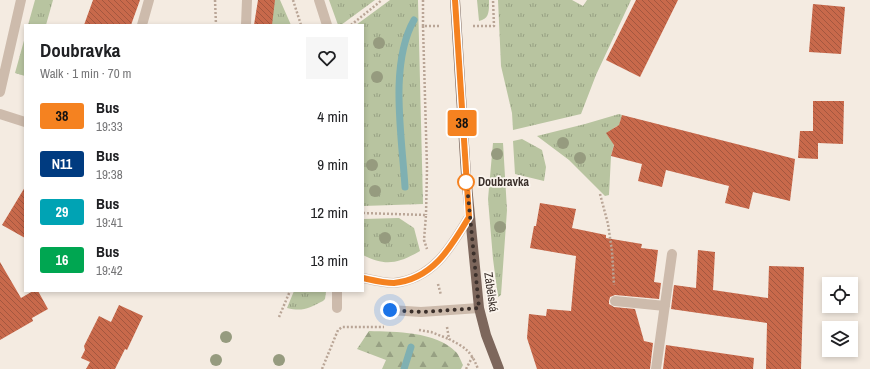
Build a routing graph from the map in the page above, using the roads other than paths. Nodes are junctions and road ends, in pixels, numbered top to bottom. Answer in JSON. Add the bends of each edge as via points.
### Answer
{"nodes":[{"id":1,"x":21,"y":0,"type":"edge"},
{"id":2,"x":148,"y":0,"type":"edge"},
{"id":3,"x":247,"y":0,"type":"edge"},
{"id":4,"x":318,"y":0,"type":"edge"},
{"id":5,"x":455,"y":0,"type":"edge"},
{"id":6,"x":142,"y":24,"type":"edge"},
{"id":7,"x":246,"y":24,"type":"edge"},
{"id":8,"x":327,"y":24,"type":"edge"},
{"id":9,"x":0,"y":92,"type":"edge"},
{"id":10,"x":0,"y":114,"type":"edge"},
{"id":11,"x":24,"y":122,"type":"edge"},
{"id":12,"x":469,"y":217,"type":"junction"},
{"id":13,"x":672,"y":254,"type":"dead end"},
{"id":14,"x":364,"y":278,"type":"edge"},
{"id":15,"x":337,"y":292,"type":"edge"},
{"id":16,"x":615,"y":301,"type":"road end"},
{"id":17,"x":665,"y":306,"type":"junction"},
{"id":18,"x":337,"y":308,"type":"dead end"},
{"id":19,"x":479,"y":308,"type":"junction"},
{"id":20,"x":390,"y":310,"type":"dead end"},
{"id":21,"x":499,"y":369,"type":"edge"},
{"id":22,"x":656,"y":369,"type":"edge"}],
"edges":[{"from":1,"to":9,"type":"street"},
{"from":2,"to":6,"type":"street"},
{"from":3,"to":7,"type":"street"},
{"from":4,"to":8,"type":"street"},
{"from":5,"to":12,"type":"main road","name":"Zábělská"},
{"from":10,"to":11,"type":"street"},
{"from":12,"to":14,"type":"street","via":[[450,248],[433,267],[417,277],[393,283]]},
{"from":12,"to":19,"type":"main road","name":"Zábělská"},
{"from":13,"to":17,"type":"street"},
{"from":15,"to":18,"type":"street"},
{"from":16,"to":17,"type":"street"},
{"from":17,"to":22,"type":"street"},
{"from":19,"to":20,"type":"street","via":[[421,312]]},
{"from":19,"to":21,"type":"main road","name":"Zábělská"}]}
